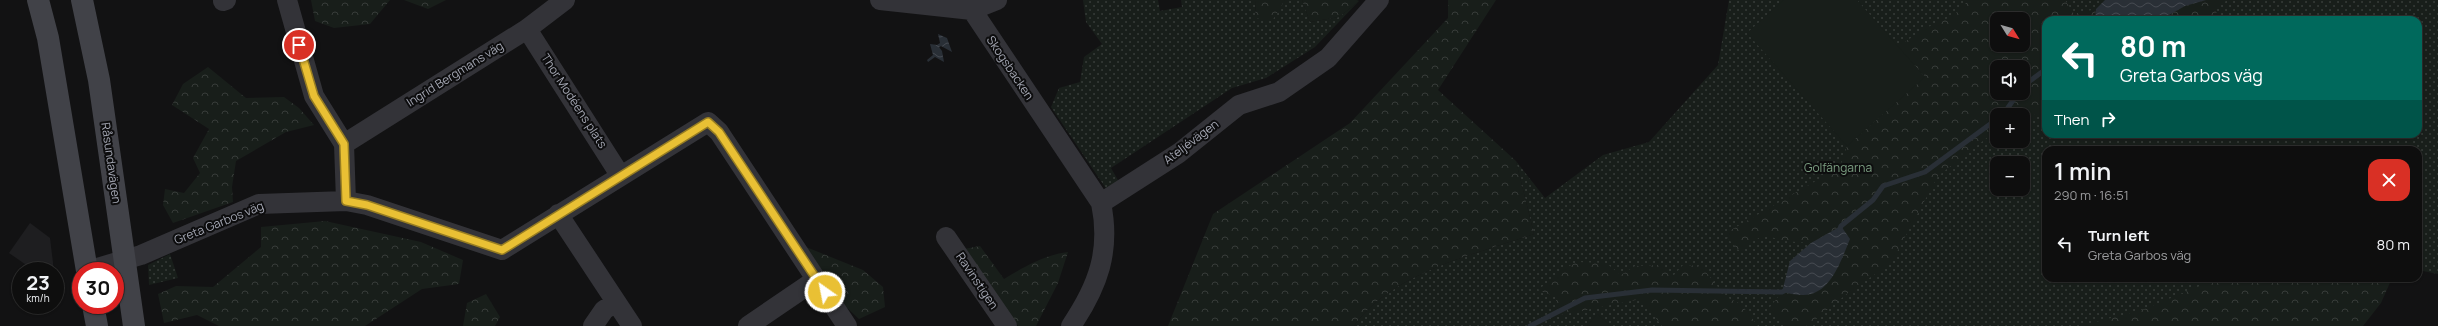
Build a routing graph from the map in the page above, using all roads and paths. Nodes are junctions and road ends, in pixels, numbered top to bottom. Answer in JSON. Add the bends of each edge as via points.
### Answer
{"nodes":[{"id":1,"x":38,"y":0,"type":"edge"},
{"id":2,"x":82,"y":0,"type":"edge"},
{"id":3,"x":287,"y":0,"type":"edge"},
{"id":4,"x":565,"y":0,"type":"edge"},
{"id":5,"x":880,"y":0,"type":"edge"},
{"id":6,"x":997,"y":0,"type":"edge"},
{"id":7,"x":1379,"y":0,"type":"edge"},
{"id":8,"x":972,"y":10,"type":"junction"},
{"id":9,"x":527,"y":29,"type":"junction"},
{"id":10,"x":344,"y":144,"type":"junction"},
{"id":11,"x":620,"y":175,"type":"junction"},
{"id":12,"x":346,"y":201,"type":"junction"},
{"id":13,"x":1101,"y":203,"type":"junction"},
{"id":14,"x":558,"y":214,"type":"junction"},
{"id":15,"x":946,"y":237,"type":"dead end"},
{"id":16,"x":124,"y":260,"type":"junction"},
{"id":17,"x":85,"y":262,"type":"edge"},
{"id":18,"x":117,"y":262,"type":"edge"},
{"id":19,"x":817,"y":279,"type":"junction"},
{"id":20,"x":616,"y":302,"type":"junction"},
{"id":21,"x":95,"y":314,"type":"edge"},
{"id":22,"x":97,"y":326,"type":"edge"},
{"id":23,"x":134,"y":326,"type":"edge"},
{"id":24,"x":593,"y":326,"type":"edge"},
{"id":25,"x":632,"y":326,"type":"edge"},
{"id":26,"x":748,"y":326,"type":"edge"},
{"id":27,"x":847,"y":326,"type":"edge"},
{"id":28,"x":1007,"y":326,"type":"edge"},
{"id":29,"x":1071,"y":326,"type":"edge"}],
"edges":[{"from":1,"to":17,"type":"street","via":[[48,38]]},
{"from":2,"to":16,"type":"street","name":"Råsundavägen","via":[[99,80]]},
{"from":3,"to":10,"type":"street","via":[[314,96]]},
{"from":4,"to":9,"type":"street","name":"Ingrid Bergmans väg"},
{"from":5,"to":8,"type":"street"},
{"from":6,"to":8,"type":"street"},
{"from":7,"to":13,"type":"street","name":"Ateljévägen","via":[[1328,58],[1279,92],[1239,105],[1179,153]]},
{"from":8,"to":13,"type":"street","name":"Skogsbacken"},
{"from":9,"to":10,"type":"street","name":"Ingrid Bergmans väg"},
{"from":9,"to":11,"type":"street","name":"Thor Modéens plats"},
{"from":10,"to":12,"type":"street"},
{"from":11,"to":14,"type":"street","name":"Greta Garbos väg"},
{"from":11,"to":19,"type":"street","name":"Greta Garbos väg","via":[[708,122],[715,128]]},
{"from":12,"to":14,"type":"street","name":"Greta Garbos väg","via":[[367,205],[502,250]]},
{"from":12,"to":16,"type":"street","name":"Greta Garbos väg","via":[[259,204]]},
{"from":13,"to":29,"type":"street","via":[[1106,226],[1096,283]]},
{"from":14,"to":20,"type":"street"},
{"from":15,"to":28,"type":"street","name":"Ravinstigen"},
{"from":16,"to":18,"type":"street","name":"Greta Garbos väg"},
{"from":16,"to":23,"type":"street","name":"Råsundavägen"},
{"from":19,"to":26,"type":"street"},
{"from":19,"to":27,"type":"street"},
{"from":20,"to":24,"type":"street","via":[[604,310]]},
{"from":20,"to":25,"type":"street"},
{"from":21,"to":22,"type":"street"}]}
